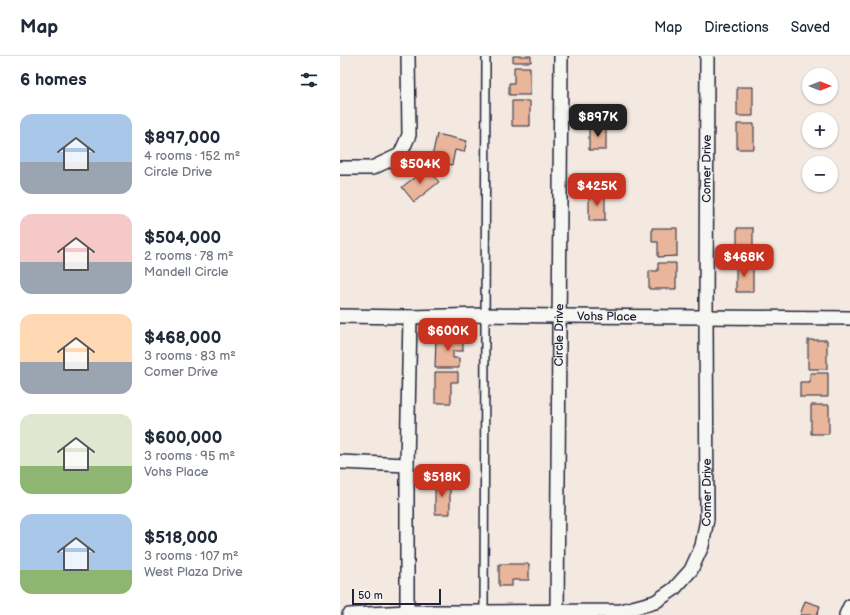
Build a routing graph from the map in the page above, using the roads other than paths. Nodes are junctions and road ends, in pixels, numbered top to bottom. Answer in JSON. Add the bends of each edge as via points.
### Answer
{"nodes":[{"id":1,"x":408,"y":56,"type":"edge"},
{"id":2,"x":486,"y":56,"type":"edge"},
{"id":3,"x":561,"y":56,"type":"edge"},
{"id":4,"x":707,"y":56,"type":"edge"},
{"id":5,"x":340,"y":168,"type":"edge"},
{"id":6,"x":485,"y":315,"type":"junction"},
{"id":7,"x":340,"y":316,"type":"edge"},
{"id":8,"x":558,"y":316,"type":"junction"},
{"id":9,"x":706,"y":317,"type":"junction"},
{"id":10,"x":410,"y":318,"type":"junction"},
{"id":11,"x":850,"y":318,"type":"edge"},
{"id":12,"x":340,"y":462,"type":"edge"},
{"id":13,"x":407,"y":466,"type":"junction"},
{"id":14,"x":850,"y":606,"type":"edge"},
{"id":15,"x":407,"y":613,"type":"edge"},
{"id":16,"x":557,"y":613,"type":"edge"},
{"id":17,"x":484,"y":614,"type":"edge"},
{"id":18,"x":349,"y":615,"type":"edge"},
{"id":19,"x":846,"y":615,"type":"edge"}],
"edges":[{"from":1,"to":5,"type":"street","via":[[409,135],[400,155],[372,168]]},
{"from":2,"to":6,"type":"lane"},
{"from":3,"to":8,"type":"street","name":"Circle Drive"},
{"from":4,"to":9,"type":"street","name":"Comer Drive"},
{"from":6,"to":8,"type":"street","name":"Vohs Place"},
{"from":6,"to":10,"type":"street","name":"Vohs Place"},
{"from":6,"to":17,"type":"lane"},
{"from":7,"to":10,"type":"street","name":"Vohs Place"},
{"from":8,"to":9,"type":"street","name":"Vohs Place"},
{"from":8,"to":16,"type":"street","name":"Circle Drive"},
{"from":9,"to":11,"type":"street","name":"Vohs Place"},
{"from":9,"to":16,"type":"street","name":"Comer Drive","via":[[707,519],[702,546],[690,570],[674,589],[655,602],[622,611]]},
{"from":10,"to":13,"type":"street"},
{"from":12,"to":13,"type":"street"},
{"from":13,"to":15,"type":"street"},
{"from":14,"to":19,"type":"street"},
{"from":15,"to":17,"type":"street","name":"Comer Drive"},
{"from":15,"to":18,"type":"street","name":"Comer Drive"},
{"from":16,"to":17,"type":"street","name":"Comer Drive"}]}
